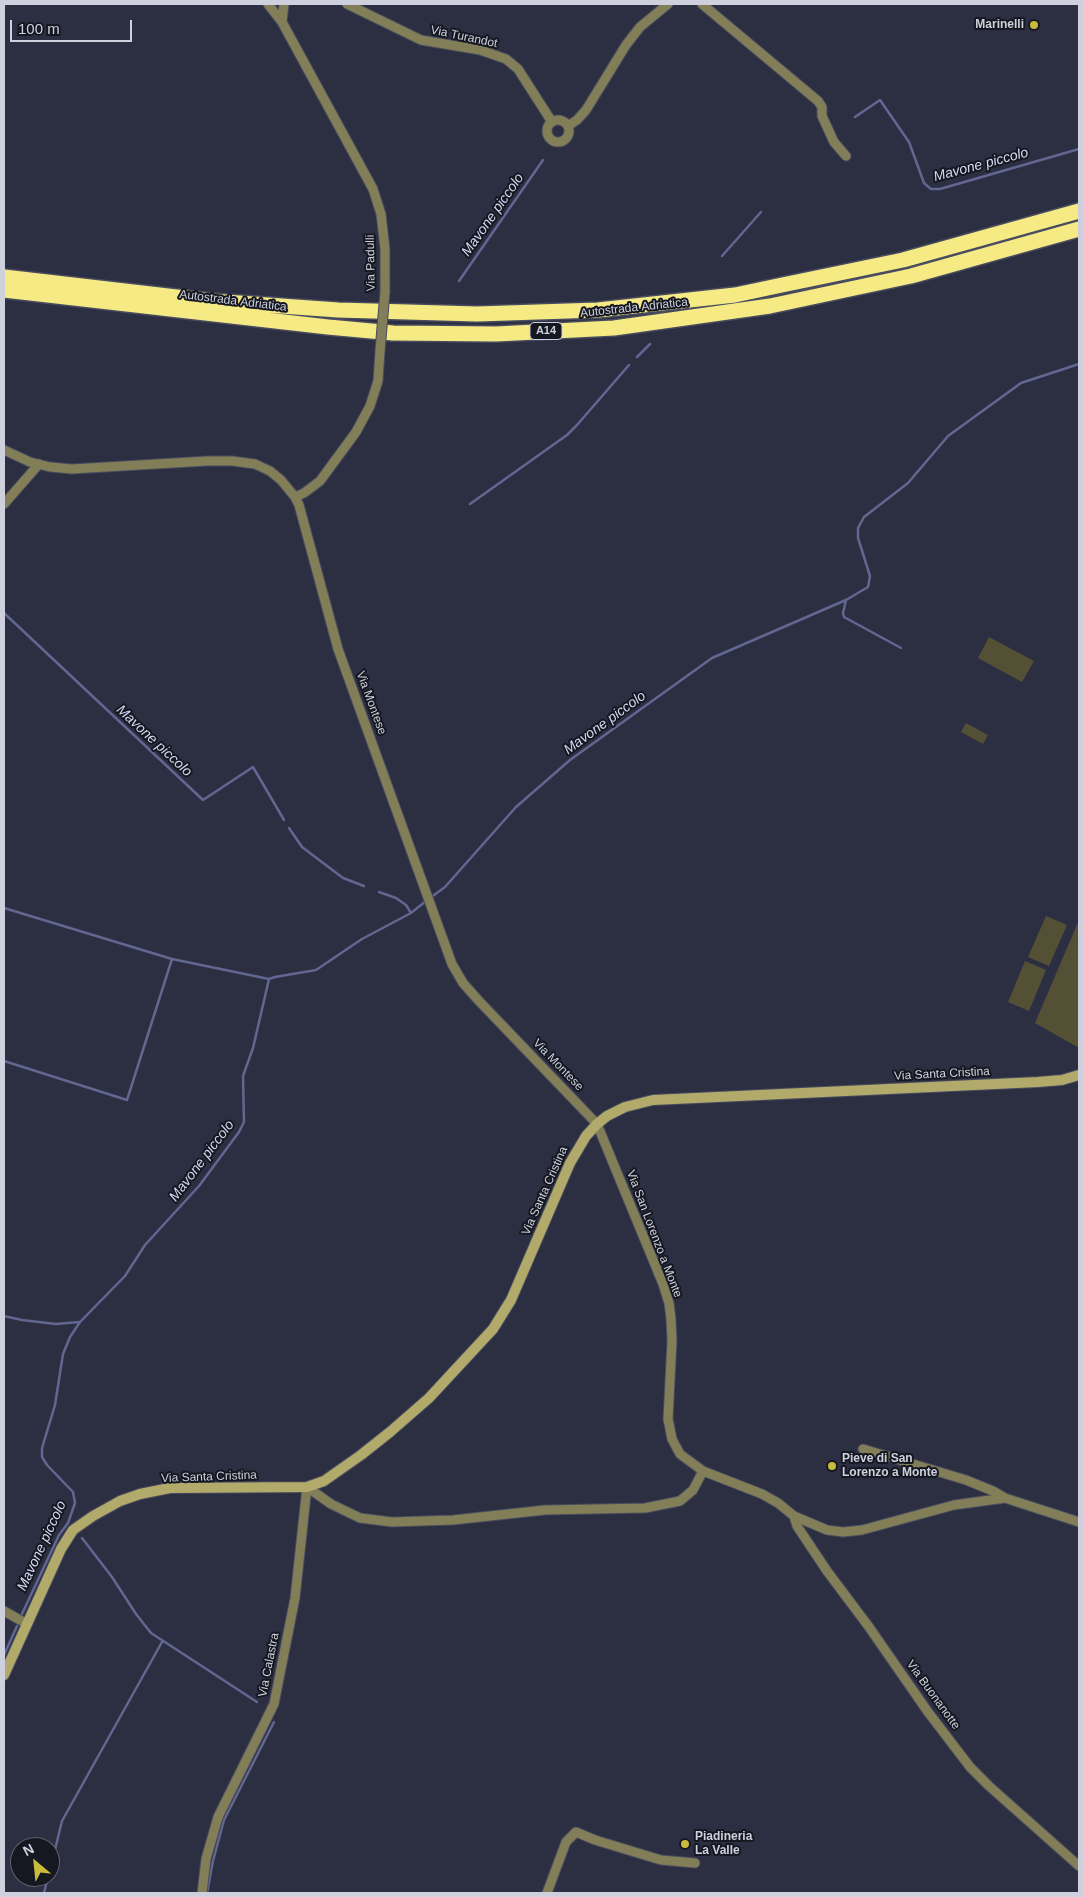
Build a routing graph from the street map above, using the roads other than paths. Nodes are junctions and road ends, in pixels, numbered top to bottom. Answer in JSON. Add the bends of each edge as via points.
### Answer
{"nodes":[{"id":1,"x":268,"y":4,"type":"edge"},
{"id":2,"x":278,"y":4,"type":"edge"},
{"id":3,"x":284,"y":4,"type":"edge"},
{"id":4,"x":347,"y":4,"type":"edge"},
{"id":5,"x":668,"y":4,"type":"edge"},
{"id":6,"x":702,"y":4,"type":"edge"},
{"id":7,"x":282,"y":22,"type":"junction"},
{"id":8,"x":552,"y":122,"type":"junction"},
{"id":9,"x":568,"y":126,"type":"junction"},
{"id":10,"x":846,"y":156,"type":"dead end"},
{"id":11,"x":1079,"y":211,"type":"edge"},
{"id":12,"x":1079,"y":229,"type":"edge"},
{"id":13,"x":4,"y":277,"type":"edge"},
{"id":14,"x":4,"y":290,"type":"edge"},
{"id":15,"x":4,"y":450,"type":"edge"},
{"id":16,"x":39,"y":464,"type":"junction"},
{"id":17,"x":295,"y":497,"type":"junction"},
{"id":18,"x":4,"y":504,"type":"edge"},
{"id":19,"x":1079,"y":1075,"type":"edge"},
{"id":20,"x":597,"y":1124,"type":"junction"},
{"id":21,"x":863,"y":1449,"type":"dead end"},
{"id":22,"x":703,"y":1471,"type":"junction"},
{"id":23,"x":307,"y":1487,"type":"junction"},
{"id":24,"x":1005,"y":1498,"type":"junction"},
{"id":25,"x":794,"y":1516,"type":"junction"},
{"id":26,"x":1079,"y":1522,"type":"edge"},
{"id":27,"x":4,"y":1611,"type":"edge"},
{"id":28,"x":27,"y":1624,"type":"junction"},
{"id":29,"x":4,"y":1675,"type":"edge"},
{"id":30,"x":695,"y":1863,"type":"dead end"},
{"id":31,"x":1079,"y":1866,"type":"edge"},
{"id":32,"x":202,"y":1893,"type":"edge"},
{"id":33,"x":547,"y":1893,"type":"edge"}],
"edges":[{"from":1,"to":2,"type":"street"},
{"from":1,"to":7,"type":"street","name":"Via Padulli"},
{"from":3,"to":7,"type":"street"},
{"from":4,"to":8,"type":"street","name":"Via Turandot","via":[[421,40],[480,50],[506,60],[528,82]]},
{"from":5,"to":9,"type":"street","via":[[640,27],[586,110]]},
{"from":6,"to":10,"type":"street","via":[[818,102],[832,137]]},
{"from":7,"to":17,"type":"street","name":"Via Padulli","bridge":true,"via":[[378,201],[385,249],[378,381],[370,406],[356,432],[320,481]]},
{"from":8,"to":9,"type":"street","via":[[563,121]]},
{"from":8,"to":9,"type":"street","via":[[548,134],[557,142],[566,138]]},
{"from":11,"to":13,"type":"highway","name":"Autostrada Adriatica","number":"A14","via":[[903,260],[735,295],[598,310],[477,314],[338,310],[211,301]]},
{"from":12,"to":14,"type":"highway","name":"Autostrada Adriatica","number":"A14","via":[[911,276],[770,306],[614,328],[496,334],[393,333]]},
{"from":15,"to":16,"type":"street","name":"Via Montese"},
{"from":16,"to":17,"type":"street","name":"Via Montese","via":[[72,469],[232,461],[255,464],[270,471]]},
{"from":16,"to":18,"type":"street"},
{"from":17,"to":20,"type":"street","name":"Via Montese","via":[[338,649],[452,964],[463,983]]},
{"from":19,"to":20,"type":"street","name":"Via Santa Cristina","via":[[1038,1082],[653,1100],[625,1107]]},
{"from":20,"to":22,"type":"street","name":"Via San Lorenzo a Monte","via":[[669,1303],[672,1341],[668,1419],[672,1439],[680,1454]]},
{"from":20,"to":23,"type":"street","name":"Via Santa Cristina","via":[[570,1163],[511,1300],[493,1330],[429,1398],[390,1432],[324,1481]]},
{"from":21,"to":24,"type":"street","name":"Via San Lorenzo a Monte","via":[[966,1480]]},
{"from":22,"to":23,"type":"street","via":[[693,1490],[680,1500],[645,1508],[545,1510],[453,1520],[392,1522],[360,1518],[331,1504]]},
{"from":22,"to":25,"type":"street","name":"Via San Lorenzo a Monte","via":[[770,1498]]},
{"from":23,"to":28,"type":"street","name":"Via Santa Cristina","via":[[170,1488],[120,1501],[73,1530],[50,1571]]},
{"from":23,"to":32,"type":"street","name":"Via Calastra","via":[[295,1598],[274,1704],[218,1817],[206,1859]]},
{"from":24,"to":25,"type":"street","name":"Via San Lorenzo a Monte","via":[[954,1505],[862,1530],[842,1532],[827,1530]]},
{"from":24,"to":26,"type":"street","name":"Via San Lorenzo a Monte"},
{"from":25,"to":31,"type":"street","name":"Via Buonanotte","via":[[827,1570],[970,1767]]},
{"from":27,"to":28,"type":"street"},
{"from":28,"to":29,"type":"street","name":"Via Santa Cristina"},
{"from":30,"to":33,"type":"street","via":[[661,1860],[576,1832],[566,1842]]}]}
